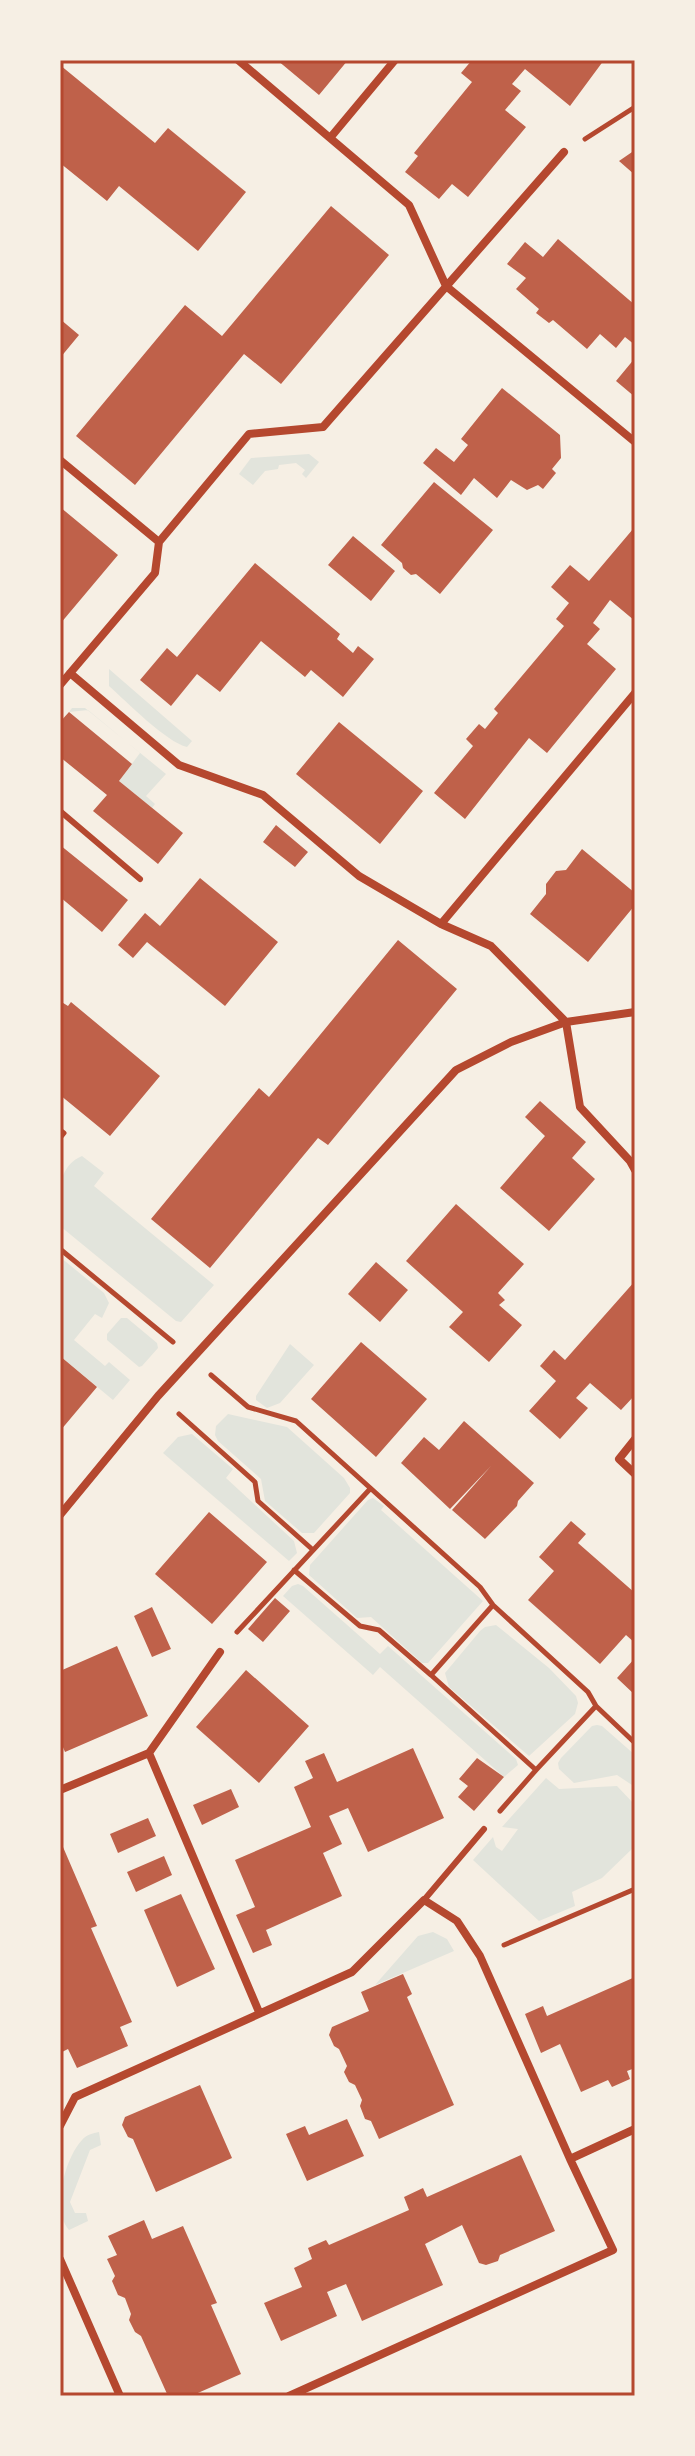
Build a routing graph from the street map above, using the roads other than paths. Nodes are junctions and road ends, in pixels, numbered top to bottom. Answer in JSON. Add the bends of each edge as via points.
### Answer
{"nodes":[{"id":1,"x":238,"y":60,"type":"edge"},
{"id":2,"x":395,"y":60,"type":"edge"},
{"id":3,"x":330,"y":138,"type":"junction"},
{"id":4,"x":564,"y":152,"type":"road end"},
{"id":5,"x":446,"y":286,"type":"junction"},
{"id":6,"x":635,"y":442,"type":"edge"},
{"id":7,"x":60,"y":460,"type":"edge"},
{"id":8,"x":159,"y":542,"type":"junction"},
{"id":9,"x":70,"y":673,"type":"junction"},
{"id":10,"x":60,"y":685,"type":"edge"},
{"id":11,"x":635,"y":693,"type":"edge"},
{"id":12,"x":60,"y":811,"type":"edge"},
{"id":13,"x":140,"y":879,"type":"dead end"},
{"id":14,"x":441,"y":924,"type":"junction"},
{"id":15,"x":635,"y":1012,"type":"edge"},
{"id":16,"x":566,"y":1022,"type":"junction"},
{"id":17,"x":635,"y":1170,"type":"edge"},
{"id":18,"x":635,"y":1439,"type":"edge"},
{"id":19,"x":635,"y":1474,"type":"edge"},
{"id":20,"x":60,"y":1515,"type":"edge"},
{"id":21,"x":220,"y":1652,"type":"road end"},
{"id":22,"x":149,"y":1753,"type":"junction"},
{"id":23,"x":60,"y":1790,"type":"edge"},
{"id":24,"x":484,"y":1829,"type":"road end"},
{"id":25,"x":424,"y":1900,"type":"junction"},
{"id":26,"x":259,"y":2012,"type":"junction"},
{"id":27,"x":60,"y":2126,"type":"edge"},
{"id":28,"x":635,"y":2129,"type":"edge"},
{"id":29,"x":570,"y":2159,"type":"junction"},
{"id":30,"x":60,"y":2259,"type":"edge"},
{"id":31,"x":120,"y":2396,"type":"edge"},
{"id":32,"x":289,"y":2396,"type":"edge"}],
"edges":[{"from":1,"to":3,"type":"street"},
{"from":2,"to":3,"type":"street"},
{"from":3,"to":5,"type":"street","via":[[409,205]]},
{"from":4,"to":5,"type":"street"},
{"from":5,"to":6,"type":"street"},
{"from":5,"to":8,"type":"street","via":[[323,427],[249,434]]},
{"from":7,"to":8,"type":"street"},
{"from":8,"to":9,"type":"street","via":[[155,573]]},
{"from":9,"to":10,"type":"street"},
{"from":9,"to":14,"type":"street","via":[[179,765],[263,795],[359,876]]},
{"from":11,"to":14,"type":"street"},
{"from":12,"to":13,"type":"lane"},
{"from":14,"to":16,"type":"street","via":[[491,946]]},
{"from":15,"to":16,"type":"street"},
{"from":16,"to":17,"type":"street","via":[[580,1107]]},
{"from":16,"to":20,"type":"street","via":[[456,1070],[158,1396]]},
{"from":18,"to":19,"type":"street","via":[[619,1459]]},
{"from":21,"to":22,"type":"street"},
{"from":22,"to":23,"type":"street"},
{"from":22,"to":26,"type":"street"},
{"from":24,"to":25,"type":"lane"},
{"from":25,"to":26,"type":"street","via":[[352,1972]]},
{"from":25,"to":29,"type":"street","via":[[457,1921],[480,1956]]},
{"from":26,"to":27,"type":"street","via":[[75,2097]]},
{"from":28,"to":29,"type":"street"},
{"from":29,"to":32,"type":"street","via":[[613,2250]]},
{"from":30,"to":31,"type":"street"}]}
